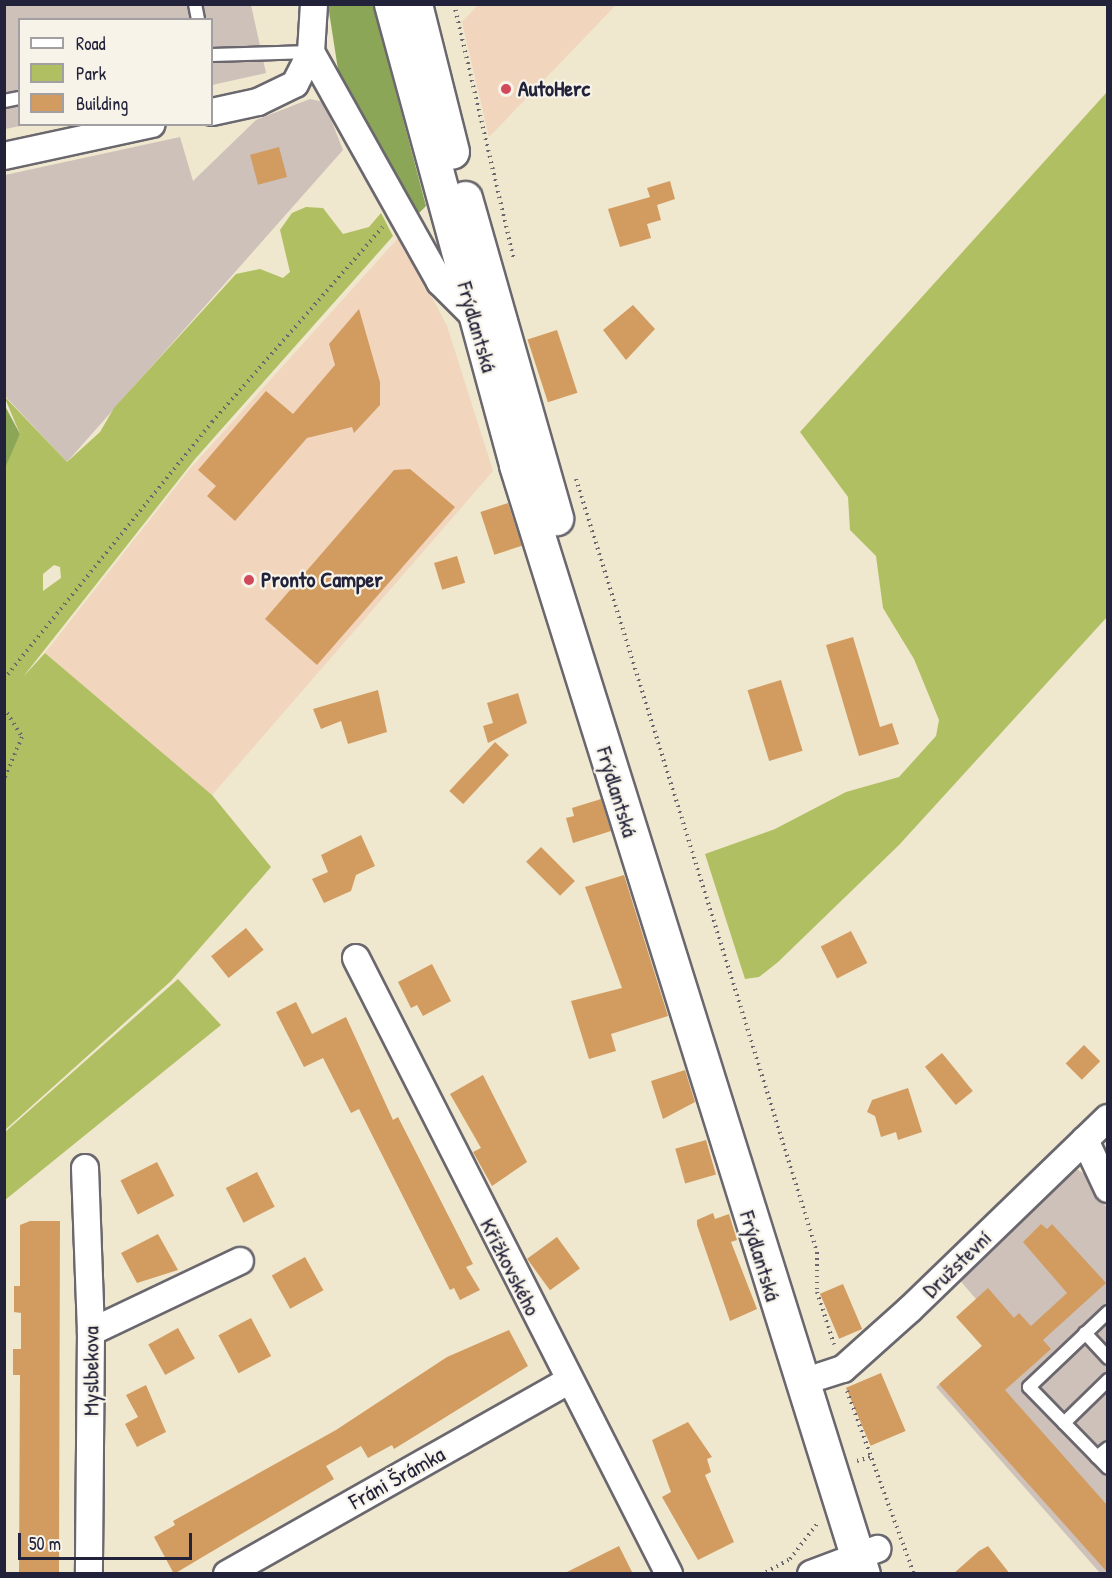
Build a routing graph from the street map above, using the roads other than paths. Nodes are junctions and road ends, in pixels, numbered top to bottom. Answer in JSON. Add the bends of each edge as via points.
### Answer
{"nodes":[{"id":1,"x":314,"y":4,"type":"edge"},
{"id":2,"x":410,"y":5,"type":"edge"},
{"id":3,"x":311,"y":52,"type":"junction"},
{"id":4,"x":213,"y":55,"type":"edge"},
{"id":5,"x":213,"y":112,"type":"edge"},
{"id":6,"x":144,"y":126,"type":"edge"},
{"id":7,"x":4,"y":156,"type":"edge"},
{"id":8,"x":473,"y":315,"type":"junction"},
{"id":9,"x":356,"y":958,"type":"dead end"},
{"id":10,"x":1107,"y":1118,"type":"edge"},
{"id":11,"x":1085,"y":1140,"type":"junction"},
{"id":12,"x":85,"y":1168,"type":"dead end"},
{"id":13,"x":1107,"y":1189,"type":"edge"},
{"id":14,"x":240,"y":1261,"type":"dead end"},
{"id":15,"x":1107,"y":1312,"type":"edge"},
{"id":16,"x":91,"y":1332,"type":"junction"},
{"id":17,"x":1085,"y":1333,"type":"junction"},
{"id":18,"x":1107,"y":1358,"type":"edge"},
{"id":19,"x":832,"y":1372,"type":"junction"},
{"id":20,"x":1107,"y":1380,"type":"edge"},
{"id":21,"x":567,"y":1382,"type":"junction"},
{"id":22,"x":1064,"y":1423,"type":"junction"},
{"id":23,"x":1107,"y":1448,"type":"edge"},
{"id":24,"x":1097,"y":1457,"type":"junction"},
{"id":25,"x":1107,"y":1468,"type":"edge"},
{"id":26,"x":870,"y":1563,"type":"edge"},
{"id":27,"x":89,"y":1574,"type":"edge"},
{"id":28,"x":227,"y":1574,"type":"edge"},
{"id":29,"x":669,"y":1574,"type":"edge"},
{"id":30,"x":811,"y":1574,"type":"edge"}],
"edges":[{"from":1,"to":3,"type":"street"},
{"from":2,"to":8,"type":"main road","name":"Frýdlantská"},
{"from":2,"to":19,"type":"main road","name":"Frýdlantská","via":[[538,458]]},
{"from":3,"to":4,"type":"lane"},
{"from":3,"to":5,"type":"street","via":[[295,84],[258,102]]},
{"from":3,"to":8,"type":"street","via":[[440,282]]},
{"from":6,"to":7,"type":"street"},
{"from":8,"to":26,"type":"main road","name":"Frýdlantská","via":[[801,1389]]},
{"from":9,"to":21,"type":"street","name":"Křížkovského"},
{"from":10,"to":11,"type":"street","name":"Družstevní"},
{"from":11,"to":13,"type":"street"},
{"from":11,"to":19,"type":"street","name":"Družstevní"},
{"from":12,"to":16,"type":"street","name":"Myslbekova"},
{"from":14,"to":16,"type":"street"},
{"from":15,"to":17,"type":"lane"},
{"from":16,"to":27,"type":"street","name":"Myslbekova"},
{"from":17,"to":18,"type":"lane"},
{"from":17,"to":22,"type":"lane","via":[[1029,1387]]},
{"from":19,"to":26,"type":"main road","name":"Frýdlantská"},
{"from":20,"to":22,"type":"lane"},
{"from":21,"to":28,"type":"street","name":"Fráni Šrámka"},
{"from":21,"to":29,"type":"street","name":"Křížkovského"},
{"from":22,"to":24,"type":"lane"},
{"from":23,"to":24,"type":"lane"},
{"from":24,"to":25,"type":"lane"},
{"from":26,"to":30,"type":"street"}]}
